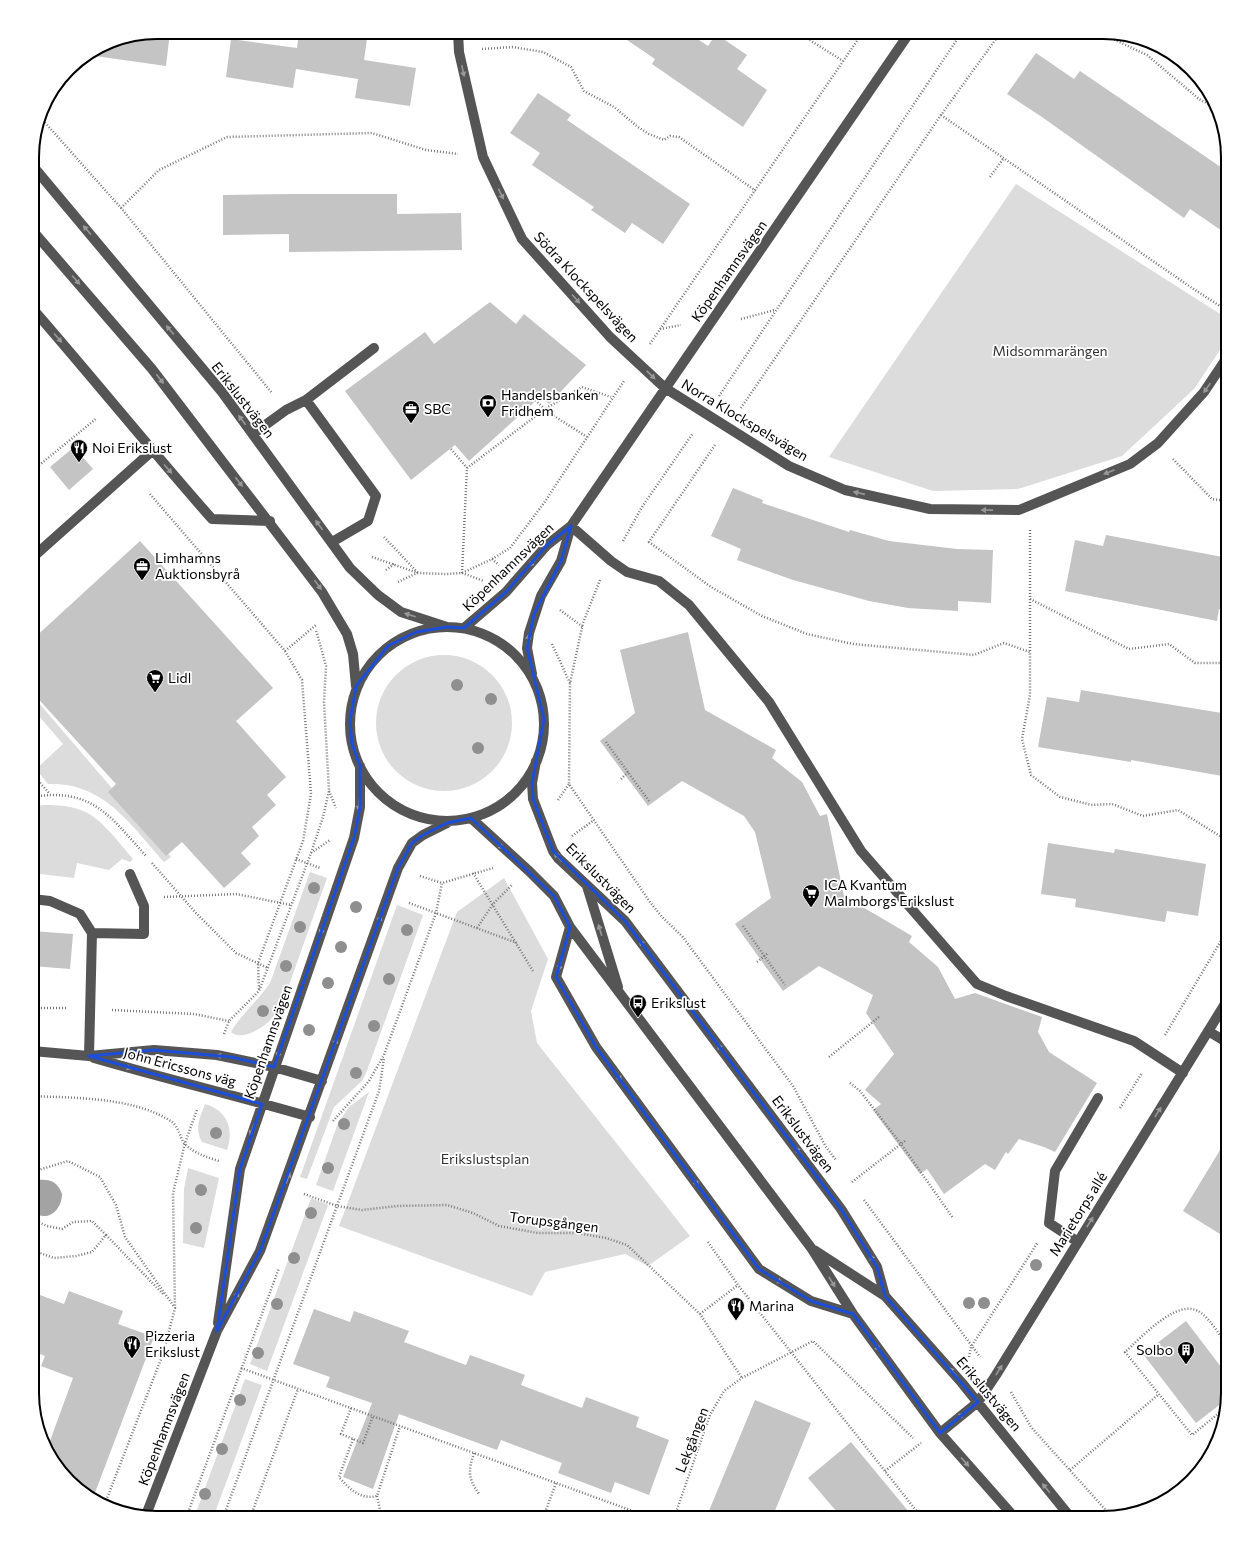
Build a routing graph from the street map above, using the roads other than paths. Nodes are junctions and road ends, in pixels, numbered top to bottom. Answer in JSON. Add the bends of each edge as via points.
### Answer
{"nodes":[{"id":1,"x":458,"y":39,"type":"edge"},
{"id":2,"x":905,"y":39,"type":"edge"},
{"id":3,"x":39,"y":173,"type":"edge"},
{"id":4,"x":39,"y":238,"type":"edge"},
{"id":5,"x":39,"y":316,"type":"edge"},
{"id":6,"x":374,"y":348,"type":"dead end"},
{"id":7,"x":1221,"y":366,"type":"edge"},
{"id":8,"x":665,"y":388,"type":"junction"},
{"id":9,"x":306,"y":400,"type":"junction"},
{"id":10,"x":253,"y":434,"type":"junction"},
{"id":11,"x":152,"y":451,"type":"junction"},
{"id":12,"x":270,"y":521,"type":"junction"},
{"id":13,"x":571,"y":526,"type":"junction"},
{"id":14,"x":332,"y":542,"type":"junction"},
{"id":15,"x":39,"y":552,"type":"edge"},
{"id":16,"x":447,"y":627,"type":"junction"},
{"id":17,"x":464,"y":628,"type":"junction"},
{"id":18,"x":533,"y":679,"type":"junction"},
{"id":19,"x":356,"y":686,"type":"junction"},
{"id":20,"x":536,"y":761,"type":"junction"},
{"id":21,"x":360,"y":766,"type":"junction"},
{"id":22,"x":470,"y":818,"type":"junction"},
{"id":23,"x":447,"y":823,"type":"junction"},
{"id":24,"x":130,"y":874,"type":"dead end"},
{"id":25,"x":586,"y":884,"type":"junction"},
{"id":26,"x":39,"y":900,"type":"edge"},
{"id":27,"x":570,"y":927,"type":"junction"},
{"id":28,"x":92,"y":933,"type":"junction"},
{"id":29,"x":620,"y":994,"type":"junction"},
{"id":30,"x":1221,"y":1010,"type":"edge"},
{"id":31,"x":1208,"y":1031,"type":"junction"},
{"id":32,"x":1221,"y":1039,"type":"edge"},
{"id":33,"x":39,"y":1052,"type":"edge"},
{"id":34,"x":89,"y":1056,"type":"junction"},
{"id":35,"x":274,"y":1067,"type":"junction"},
{"id":36,"x":1183,"y":1072,"type":"junction"},
{"id":37,"x":322,"y":1081,"type":"junction"},
{"id":38,"x":1098,"y":1098,"type":"dead end"},
{"id":39,"x":262,"y":1104,"type":"junction"},
{"id":40,"x":310,"y":1118,"type":"junction"},
{"id":41,"x":1078,"y":1242,"type":"junction"},
{"id":42,"x":812,"y":1249,"type":"junction"},
{"id":43,"x":885,"y":1296,"type":"junction"},
{"id":44,"x":853,"y":1314,"type":"junction"},
{"id":45,"x":217,"y":1331,"type":"junction"},
{"id":46,"x":978,"y":1402,"type":"junction"},
{"id":47,"x":940,"y":1433,"type":"junction"},
{"id":48,"x":148,"y":1510,"type":"edge"},
{"id":49,"x":1009,"y":1511,"type":"edge"},
{"id":50,"x":1065,"y":1511,"type":"edge"}],
"edges":[{"from":1,"to":8,"type":"street","name":"Södra Klockspelsvägen","one_way":true,"via":[[459,52],[483,157],[522,239],[610,337]]},
{"from":2,"to":8,"type":"street","name":"Köpenhamnsvägen"},
{"from":10,"to":3,"type":"street","name":"Erikslustvägen","one_way":true,"via":[[217,386]]},
{"from":4,"to":12,"type":"street","one_way":true,"via":[[152,369]]},
{"from":5,"to":11,"type":"street","one_way":true},
{"from":6,"to":9,"type":"street"},
{"from":7,"to":8,"type":"street","name":"Norra Klockspelsvägen","one_way":true,"via":[[1204,392],[1158,443],[1130,464],[1019,510],[930,509],[845,490],[789,466]]},
{"from":8,"to":13,"type":"street","name":"Köpenhamnsvägen"},
{"from":9,"to":10,"type":"street","via":[[286,410]]},
{"from":9,"to":14,"type":"street","via":[[376,496],[368,521]]},
{"from":14,"to":10,"type":"street","name":"Erikslustvägen","one_way":true},
{"from":11,"to":12,"type":"street","one_way":true,"via":[[212,519]]},
{"from":11,"to":15,"type":"street"},
{"from":12,"to":19,"type":"street","one_way":true,"via":[[344,627],[353,654]]},
{"from":13,"to":17,"type":"street","name":"Köpenhamnsvägen","one_way":true,"via":[[547,545],[506,592]]},
{"from":18,"to":13,"type":"street","name":"Köpenhamnsvägen","one_way":true,"via":[[526,648],[529,633],[541,596],[562,561]]},
{"from":13,"to":36,"type":"street","via":[[627,572],[659,581],[689,605],[769,702],[861,851],[977,984],[1134,1041]]},
{"from":16,"to":14,"type":"street","name":"Erikslustvägen","one_way":true,"via":[[401,612],[378,595],[350,568]]},
{"from":16,"to":17,"type":"street","name":"Köpenhamnsvägen"},
{"from":16,"to":19,"type":"street","name":"Köpenhamnsvägen","via":[[416,632],[388,646],[367,669]]},
{"from":17,"to":18,"type":"street","name":"Köpenhamnsvägen","via":[[498,642],[515,655]]},
{"from":18,"to":20,"type":"street","name":"Köpenhamnsvägen","via":[[541,698],[544,719]]},
{"from":19,"to":21,"type":"street","name":"Köpenhamnsvägen","via":[[350,721],[352,744]]},
{"from":20,"to":22,"type":"street","name":"Köpenhamnsvägen","via":[[521,787],[498,806]]},
{"from":25,"to":20,"type":"street","name":"Erikslustvägen","one_way":true,"via":[[558,858],[548,838],[533,799],[532,783]]},
{"from":21,"to":23,"type":"street","name":"Köpenhamnsvägen","via":[[379,793],[406,812],[427,820]]},
{"from":21,"to":35,"type":"street","name":"Köpenhamnsvägen","one_way":true,"via":[[360,807],[354,838]]},
{"from":22,"to":23,"type":"street","name":"Köpenhamnsvägen"},
{"from":22,"to":27,"type":"street","one_way":true,"via":[[554,896]]},
{"from":37,"to":23,"type":"street","name":"Köpenhamnsvägen","one_way":true,"via":[[398,868],[412,843]]},
{"from":24,"to":28,"type":"street","via":[[144,906],[144,934]]},
{"from":29,"to":25,"type":"street","one_way":true},
{"from":43,"to":25,"type":"street","name":"Erikslustvägen","one_way":true,"via":[[877,1267],[841,1209],[625,921]]},
{"from":26,"to":28,"type":"street","via":[[50,901],[80,914]]},
{"from":27,"to":29,"type":"street"},
{"from":27,"to":44,"type":"street","one_way":true,"via":[[556,977],[596,1047],[759,1269],[811,1301]]},
{"from":28,"to":34,"type":"street"},
{"from":29,"to":42,"type":"street"},
{"from":30,"to":31,"type":"street","name":"Marietorps allé"},
{"from":31,"to":32,"type":"street"},
{"from":31,"to":36,"type":"street","name":"Marietorps allé"},
{"from":33,"to":34,"type":"street","name":"John Ericssons väg"},
{"from":35,"to":34,"type":"street","name":"John Ericssons väg","one_way":true,"via":[[231,1057],[154,1050]]},
{"from":34,"to":39,"type":"street","name":"John Ericssons väg","one_way":true,"via":[[167,1080]]},
{"from":35,"to":37,"type":"street","name":"John Ericssons väg"},
{"from":35,"to":39,"type":"street","name":"Köpenhamnsvägen"},
{"from":41,"to":36,"type":"street","name":"Marietorps allé","one_way":true},
{"from":37,"to":40,"type":"street","name":"Köpenhamnsvägen"},
{"from":38,"to":41,"type":"street","via":[[1055,1171],[1049,1223]]},
{"from":39,"to":40,"type":"street","name":"John Ericssons väg"},
{"from":39,"to":45,"type":"street","name":"Köpenhamnsvägen","one_way":true,"via":[[240,1169]]},
{"from":45,"to":40,"type":"street","name":"Köpenhamnsvägen","one_way":true,"via":[[260,1251]]},
{"from":46,"to":41,"type":"street","name":"Marietorps allé","one_way":true},
{"from":42,"to":43,"type":"street"},
{"from":42,"to":44,"type":"street","one_way":true},
{"from":46,"to":43,"type":"street","name":"Erikslustvägen","one_way":true},
{"from":44,"to":47,"type":"street","one_way":true},
{"from":45,"to":48,"type":"street","name":"Köpenhamnsvägen"},
{"from":47,"to":46,"type":"street","name":"Marietorps allé","one_way":true},
{"from":50,"to":46,"type":"street","name":"Erikslustvägen","one_way":true},
{"from":47,"to":49,"type":"street","one_way":true}]}
